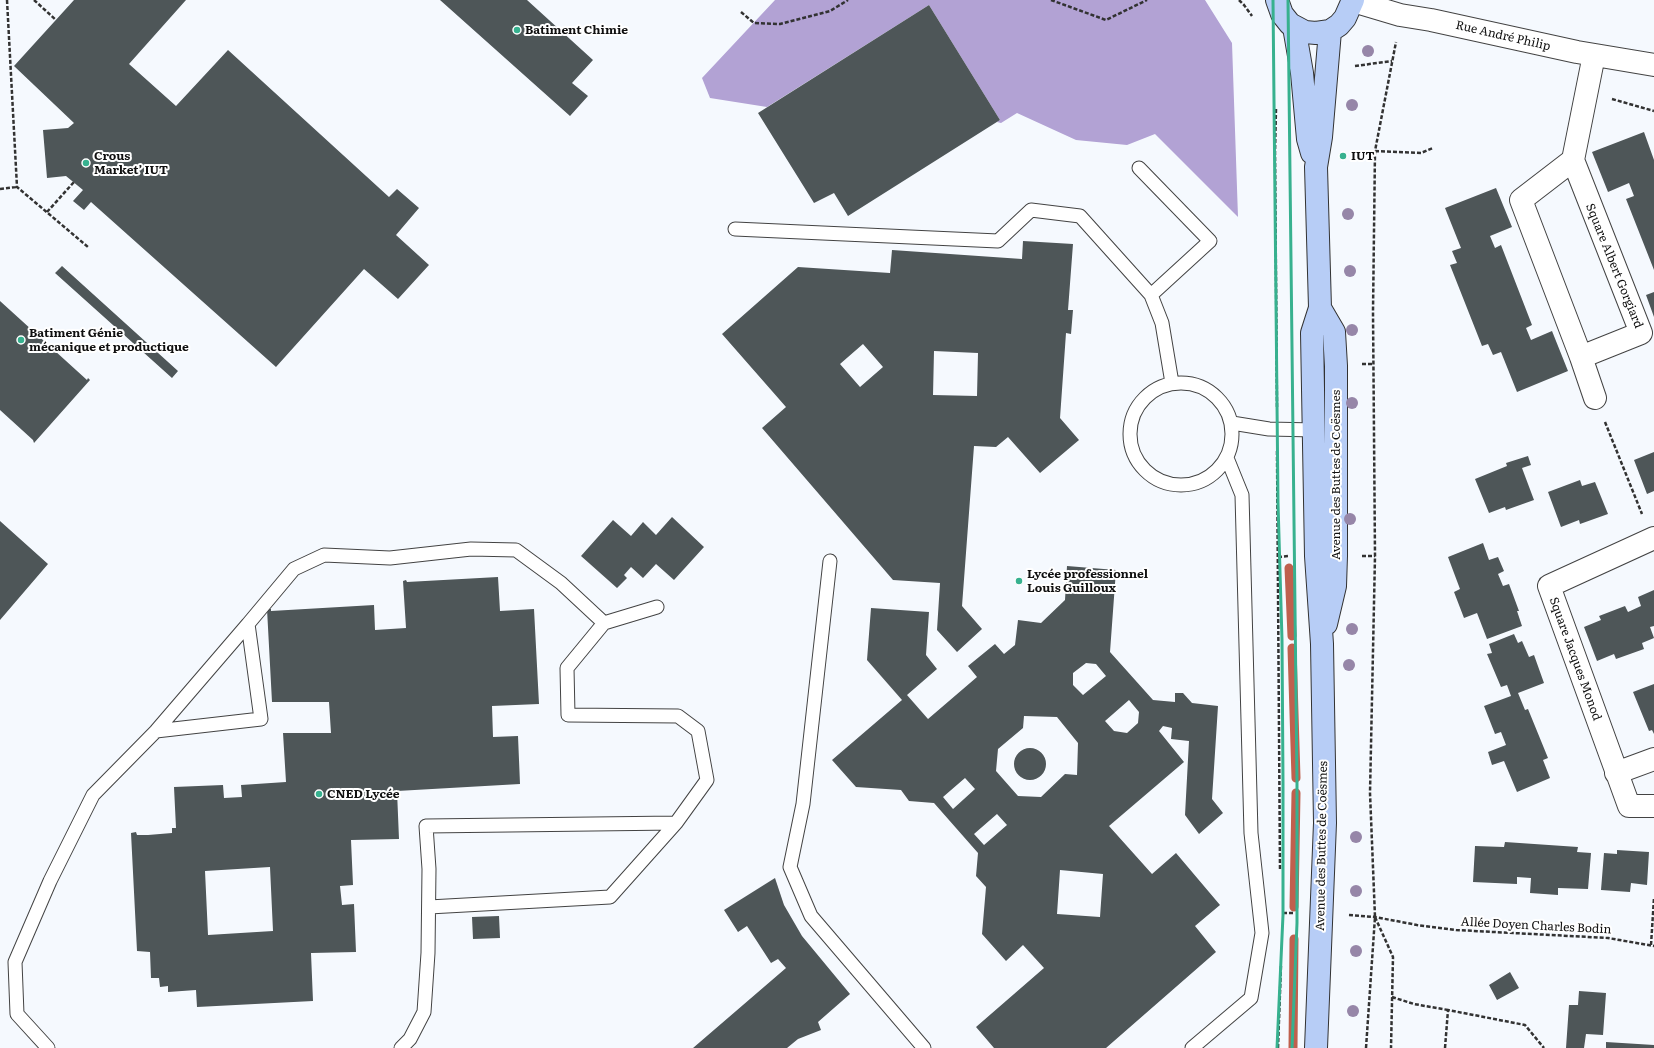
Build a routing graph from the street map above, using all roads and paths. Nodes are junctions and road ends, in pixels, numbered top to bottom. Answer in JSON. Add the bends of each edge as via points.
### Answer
{"nodes":[{"id":1,"x":6,"y":0,"type":"edge"},
{"id":2,"x":34,"y":0,"type":"edge"},
{"id":3,"x":848,"y":0,"type":"edge"},
{"id":4,"x":1051,"y":0,"type":"edge"},
{"id":5,"x":1147,"y":0,"type":"edge"},
{"id":6,"x":1239,"y":0,"type":"edge"},
{"id":7,"x":1277,"y":0,"type":"edge"},
{"id":8,"x":1353,"y":0,"type":"edge"},
{"id":9,"x":741,"y":12,"type":"dead end"},
{"id":10,"x":1253,"y":17,"type":"dead end"},
{"id":11,"x":56,"y":20,"type":"dead end"},
{"id":12,"x":1294,"y":27,"type":"junction"},
{"id":13,"x":1330,"y":31,"type":"junction"},
{"id":14,"x":1594,"y":55,"type":"junction"},
{"id":15,"x":1392,"y":61,"type":"dead end"},
{"id":16,"x":1654,"y":65,"type":"edge"},
{"id":17,"x":1587,"y":92,"type":"junction"},
{"id":18,"x":1276,"y":107,"type":"dead end"},
{"id":19,"x":1654,"y":111,"type":"edge"},
{"id":20,"x":1433,"y":148,"type":"dead end"},
{"id":21,"x":1375,"y":151,"type":"junction"},
{"id":22,"x":1572,"y":160,"type":"junction"},
{"id":23,"x":1316,"y":167,"type":"junction"},
{"id":24,"x":1139,"y":168,"type":"dead end"},
{"id":25,"x":74,"y":182,"type":"dead end"},
{"id":26,"x":17,"y":187,"type":"junction"},
{"id":27,"x":0,"y":189,"type":"edge"},
{"id":28,"x":47,"y":212,"type":"junction"},
{"id":29,"x":735,"y":229,"type":"dead end"},
{"id":30,"x":88,"y":247,"type":"dead end"},
{"id":31,"x":1151,"y":295,"type":"junction"},
{"id":32,"x":1320,"y":308,"type":"junction"},
{"id":33,"x":1581,"y":357,"type":"junction"},
{"id":34,"x":1172,"y":383,"type":"junction"},
{"id":35,"x":1595,"y":398,"type":"joint"},
{"id":36,"x":1232,"y":423,"type":"junction"},
{"id":37,"x":1277,"y":429,"type":"junction"},
{"id":38,"x":1315,"y":430,"type":"junction"},
{"id":39,"x":1227,"y":458,"type":"junction"},
{"id":40,"x":1653,"y":538,"type":"edge"},
{"id":41,"x":830,"y":561,"type":"dead end"},
{"id":42,"x":657,"y":607,"type":"dead end"},
{"id":43,"x":604,"y":623,"type":"junction"},
{"id":44,"x":248,"y":624,"type":"junction"},
{"id":45,"x":1322,"y":644,"type":"junction"},
{"id":46,"x":156,"y":731,"type":"junction"},
{"id":47,"x":1654,"y":759,"type":"edge"},
{"id":48,"x":1616,"y":773,"type":"junction"},
{"id":49,"x":1654,"y":806,"type":"edge"},
{"id":50,"x":676,"y":824,"type":"junction"},
{"id":51,"x":1280,"y":873,"type":"dead end"},
{"id":52,"x":1654,"y":898,"type":"edge"},
{"id":53,"x":428,"y":907,"type":"junction"},
{"id":54,"x":1375,"y":917,"type":"junction"},
{"id":55,"x":1652,"y":945,"type":"edge"},
{"id":56,"x":1281,"y":964,"type":"dead end"},
{"id":57,"x":1392,"y":997,"type":"junction"},
{"id":58,"x":1448,"y":1010,"type":"junction"},
{"id":59,"x":48,"y":1048,"type":"edge"},
{"id":60,"x":401,"y":1048,"type":"edge"},
{"id":61,"x":924,"y":1048,"type":"edge"},
{"id":62,"x":1192,"y":1048,"type":"edge"},
{"id":63,"x":1278,"y":1048,"type":"edge"},
{"id":64,"x":1316,"y":1048,"type":"edge"},
{"id":65,"x":1366,"y":1048,"type":"edge"},
{"id":66,"x":1391,"y":1048,"type":"edge"},
{"id":67,"x":1445,"y":1048,"type":"edge"},
{"id":68,"x":1544,"y":1048,"type":"edge"}],
"edges":[{"from":1,"to":26,"type":"path"},
{"from":2,"to":11,"type":"path"},
{"from":3,"to":9,"type":"path","via":[[830,11],[780,24],[754,23]]},
{"from":4,"to":5,"type":"path","via":[[1106,20]]},
{"from":6,"to":10,"type":"path"},
{"from":7,"to":12,"type":"main road","via":[[1282,14]]},
{"from":8,"to":13,"type":"main road","via":[[1345,18]]},
{"from":8,"to":14,"type":"street","name":"Rue André Philip","via":[[1400,15]]},
{"from":12,"to":13,"type":"main road","via":[[1310,33]]},
{"from":12,"to":23,"type":"main road","name":"Avenue des Buttes de Coësmes","via":[[1302,73],[1308,139]]},
{"from":13,"to":23,"type":"main road","name":"Avenue des Buttes de Coësmes","via":[[1321,138]]},
{"from":14,"to":16,"type":"street","name":"Rue André Philip"},
{"from":14,"to":17,"type":"street"},
{"from":15,"to":21,"type":"path"},
{"from":17,"to":19,"type":"path"},
{"from":17,"to":22,"type":"street"},
{"from":18,"to":37,"type":"path"},
{"from":20,"to":21,"type":"path","via":[[1421,153]]},
{"from":21,"to":54,"type":"path","via":[[1375,556],[1370,793]]},
{"from":22,"to":33,"type":"street","via":[[1521,200]]},
{"from":22,"to":33,"type":"street","name":"Square Albert Gorgiard","via":[[1641,334]]},
{"from":23,"to":32,"type":"main road","name":"Avenue des Buttes de Coësmes"},
{"from":24,"to":31,"type":"lane","via":[[1210,241]]},
{"from":25,"to":28,"type":"path"},
{"from":26,"to":27,"type":"path"},
{"from":26,"to":28,"type":"path"},
{"from":28,"to":30,"type":"path"},
{"from":29,"to":31,"type":"lane","via":[[998,241],[1031,210],[1080,216]]},
{"from":31,"to":34,"type":"lane","via":[[1162,322]]},
{"from":32,"to":38,"type":"main road","name":"Avenue des Buttes de Coësmes","via":[[1312,333]]},
{"from":32,"to":45,"type":"main road","name":"Avenue des Buttes de Coësmes","via":[[1334,332],[1336,366],[1335,586]]},
{"from":33,"to":35,"type":"street"},
{"from":34,"to":36,"type":"lane","via":[[1194,384],[1211,391],[1225,406]]},
{"from":34,"to":39,"type":"lane","via":[[1147,394],[1136,408],[1130,425],[1130,441],[1141,466],[1154,478],[1170,484],[1187,485],[1216,472]]},
{"from":35,"to":40,"type":"path"},
{"from":36,"to":37,"type":"lane"},
{"from":36,"to":39,"type":"lane","via":[[1233,438]]},
{"from":37,"to":38,"type":"lane"},
{"from":37,"to":51,"type":"path"},
{"from":38,"to":45,"type":"main road","name":"Avenue des Buttes de Coësmes","via":[[1316,564]]},
{"from":39,"to":62,"type":"lane","via":[[1242,495],[1251,833],[1262,932],[1251,998]]},
{"from":40,"to":48,"type":"street","name":"Square Jacques Monod","via":[[1549,586]]},
{"from":41,"to":61,"type":"lane","via":[[803,804],[790,867],[811,916]]},
{"from":42,"to":43,"type":"lane"},
{"from":43,"to":44,"type":"lane","via":[[560,583],[516,550],[471,549],[390,558],[324,555],[294,569]]},
{"from":43,"to":50,"type":"lane","via":[[567,668],[568,715],[678,716],[698,731],[707,780]]},
{"from":44,"to":46,"type":"lane"},
{"from":44,"to":46,"type":"lane","via":[[261,719]]},
{"from":45,"to":64,"type":"main road","name":"Avenue des Buttes de Coësmes","via":[[1325,823]]},
{"from":46,"to":59,"type":"lane","via":[[93,795],[50,881],[15,962],[16,1014]]},
{"from":47,"to":48,"type":"street"},
{"from":48,"to":49,"type":"street","name":"Square Jacques Monod","via":[[1629,806]]},
{"from":50,"to":53,"type":"lane","via":[[610,897]]},
{"from":50,"to":53,"type":"lane","via":[[426,826]]},
{"from":52,"to":55,"type":"path"},
{"from":53,"to":60,"type":"lane","via":[[424,1012],[410,1038]]},
{"from":54,"to":55,"type":"path","name":"Allée Doyen Charles Bodin","via":[[1456,930],[1608,938]]},
{"from":54,"to":57,"type":"path","via":[[1393,957]]},
{"from":54,"to":65,"type":"path"},
{"from":56,"to":63,"type":"path"},
{"from":57,"to":58,"type":"path"},
{"from":57,"to":66,"type":"path"},
{"from":58,"to":67,"type":"path"},
{"from":58,"to":68,"type":"path","via":[[1525,1025]]}]}
